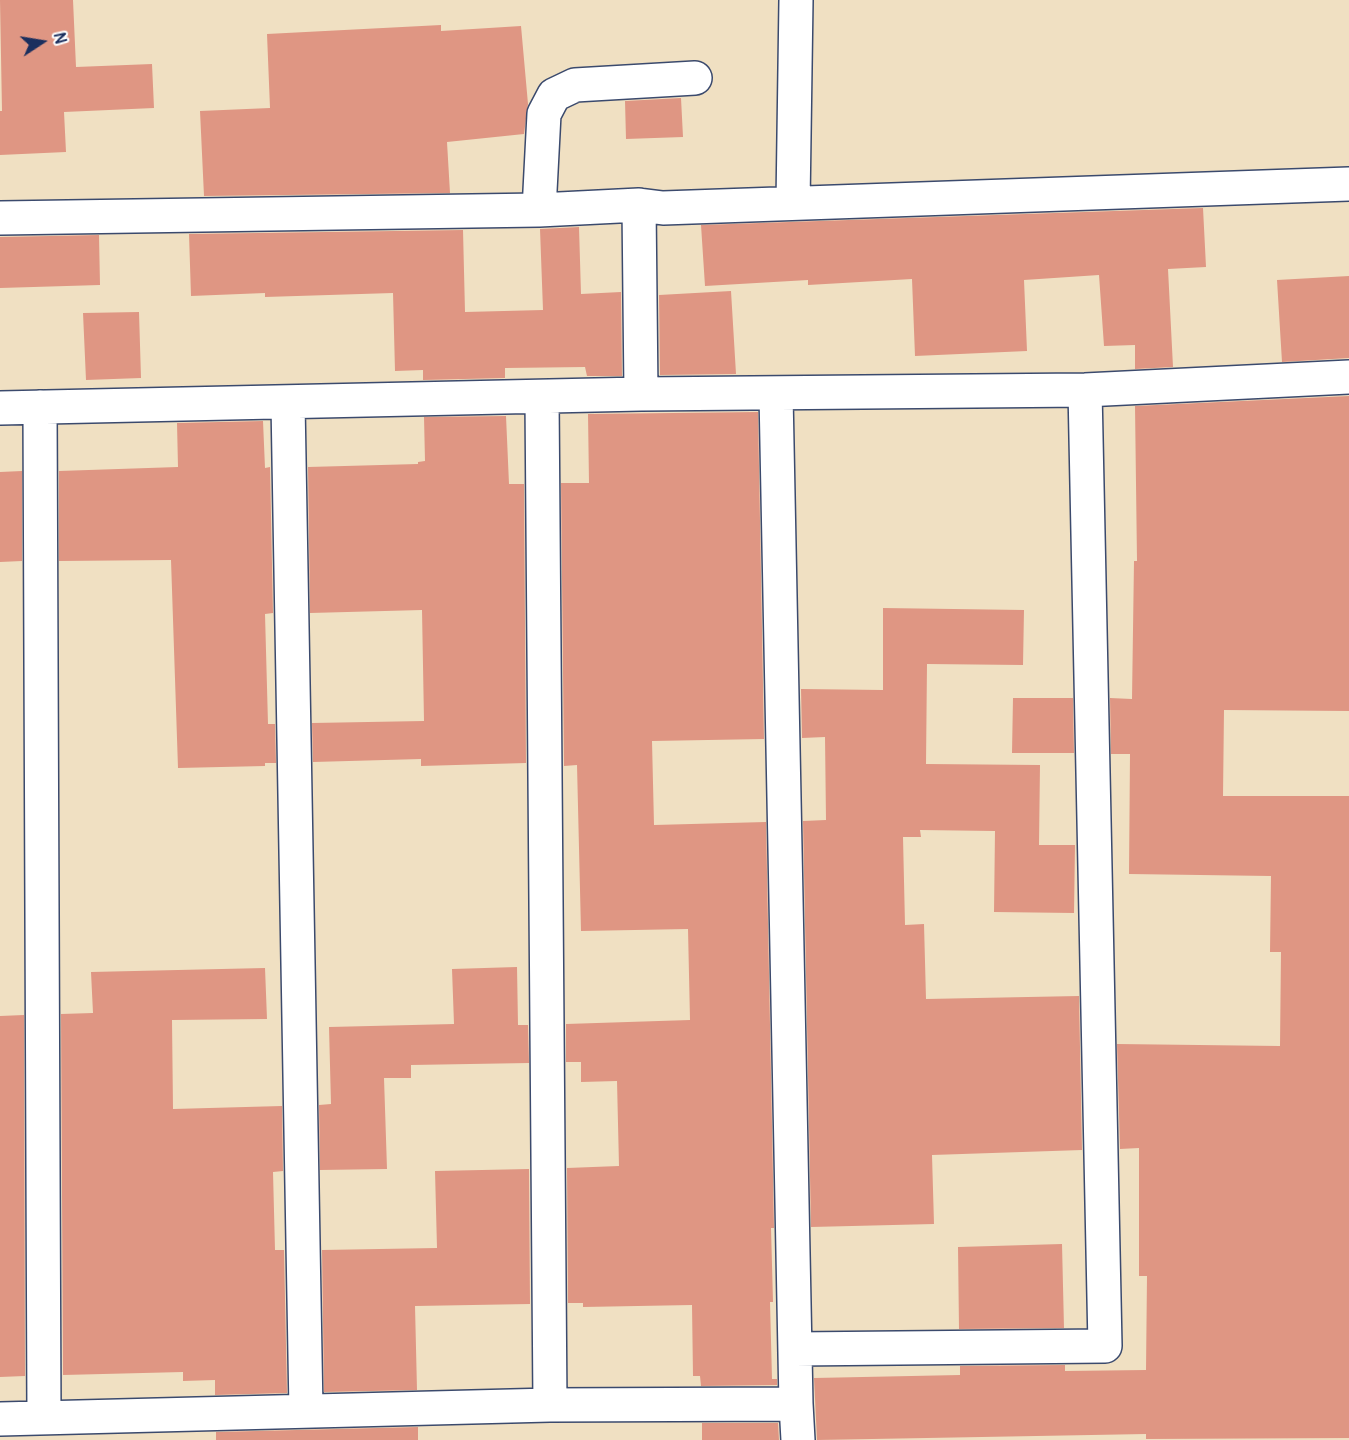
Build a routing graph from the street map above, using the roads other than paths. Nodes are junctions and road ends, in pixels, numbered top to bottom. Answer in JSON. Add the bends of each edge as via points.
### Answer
{"nodes":[{"id":1,"x":796,"y":0,"type":"edge"},
{"id":2,"x":695,"y":78,"type":"dead end"},
{"id":3,"x":1349,"y":184,"type":"edge"},
{"id":4,"x":793,"y":203,"type":"junction"},
{"id":5,"x":639,"y":205,"type":"junction"},
{"id":6,"x":539,"y":210,"type":"junction"},
{"id":7,"x":0,"y":218,"type":"edge"},
{"id":8,"x":1349,"y":377,"type":"edge"},
{"id":9,"x":1085,"y":390,"type":"junction"},
{"id":10,"x":641,"y":394,"type":"junction"},
{"id":11,"x":776,"y":394,"type":"junction"},
{"id":12,"x":542,"y":398,"type":"junction"},
{"id":13,"x":288,"y":403,"type":"junction"},
{"id":14,"x":40,"y":407,"type":"junction"},
{"id":15,"x":0,"y":408,"type":"edge"},
{"id":16,"x":795,"y":1349,"type":"junction"},
{"id":17,"x":796,"y":1404,"type":"junction"},
{"id":18,"x":550,"y":1405,"type":"junction"},
{"id":19,"x":306,"y":1411,"type":"junction"},
{"id":20,"x":44,"y":1418,"type":"junction"},
{"id":21,"x":0,"y":1419,"type":"edge"},
{"id":22,"x":798,"y":1440,"type":"edge"}],
"edges":[{"from":1,"to":4,"type":"street"},
{"from":2,"to":6,"type":"street","via":[[575,86],[554,94],[544,114]]},
{"from":3,"to":4,"type":"street"},
{"from":4,"to":5,"type":"street","via":[[663,208]]},
{"from":5,"to":6,"type":"street"},
{"from":5,"to":10,"type":"street"},
{"from":6,"to":7,"type":"street"},
{"from":8,"to":9,"type":"street"},
{"from":9,"to":11,"type":"street"},
{"from":9,"to":16,"type":"street","via":[[1105,1346]]},
{"from":10,"to":11,"type":"street"},
{"from":10,"to":12,"type":"street"},
{"from":11,"to":16,"type":"street"},
{"from":12,"to":13,"type":"street"},
{"from":12,"to":18,"type":"street"},
{"from":13,"to":14,"type":"street"},
{"from":13,"to":19,"type":"street"},
{"from":14,"to":15,"type":"street"},
{"from":14,"to":20,"type":"street"},
{"from":16,"to":17,"type":"street"},
{"from":17,"to":18,"type":"street"},
{"from":17,"to":22,"type":"street"},
{"from":18,"to":19,"type":"street"},
{"from":19,"to":20,"type":"street"},
{"from":20,"to":21,"type":"street"}]}
